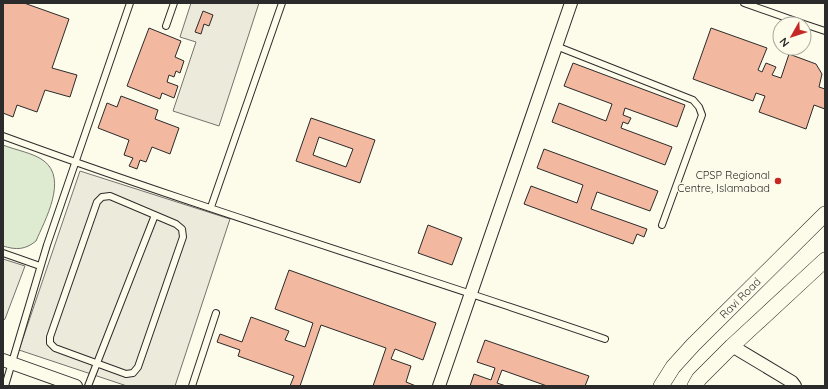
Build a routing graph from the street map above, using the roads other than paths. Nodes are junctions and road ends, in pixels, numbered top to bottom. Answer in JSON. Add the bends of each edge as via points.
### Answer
{"nodes":[{"id":1,"x":130,"y":3,"type":"edge"},
{"id":2,"x":174,"y":3,"type":"edge"},
{"id":3,"x":282,"y":3,"type":"edge"},
{"id":4,"x":571,"y":3,"type":"edge"},
{"id":5,"x":744,"y":3,"type":"edge"},
{"id":6,"x":781,"y":16,"type":"edge"},
{"id":7,"x":166,"y":26,"type":"dead end"},
{"id":8,"x":812,"y":27,"type":"edge"},
{"id":9,"x":825,"y":31,"type":"edge"},
{"id":10,"x":556,"y":46,"type":"junction"},
{"id":11,"x":3,"y":136,"type":"edge"},
{"id":12,"x":75,"y":163,"type":"junction"},
{"id":13,"x":211,"y":208,"type":"junction"},
{"id":14,"x":825,"y":214,"type":"edge"},
{"id":15,"x":155,"y":215,"type":"junction"},
{"id":16,"x":662,"y":225,"type":"dead end"},
{"id":17,"x":3,"y":254,"type":"edge"},
{"id":18,"x":825,"y":260,"type":"edge"},
{"id":19,"x":40,"y":266,"type":"junction"},
{"id":20,"x":470,"y":293,"type":"junction"},
{"id":21,"x":216,"y":313,"type":"dead end"},
{"id":22,"x":605,"y":339,"type":"dead end"},
{"id":23,"x":732,"y":346,"type":"junction"},
{"id":24,"x":7,"y":362,"type":"edge"},
{"id":25,"x":97,"y":363,"type":"junction"},
{"id":26,"x":4,"y":386,"type":"edge"},
{"id":27,"x":76,"y":386,"type":"edge"},
{"id":28,"x":88,"y":386,"type":"edge"},
{"id":29,"x":192,"y":386,"type":"edge"},
{"id":30,"x":439,"y":386,"type":"edge"},
{"id":31,"x":660,"y":386,"type":"edge"},
{"id":32,"x":695,"y":386,"type":"edge"},
{"id":33,"x":795,"y":386,"type":"edge"}],
"edges":[{"from":1,"to":12,"type":"lane"},
{"from":2,"to":7,"type":"lane"},
{"from":3,"to":13,"type":"lane"},
{"from":4,"to":10,"type":"street"},
{"from":5,"to":6,"type":"lane"},
{"from":8,"to":9,"type":"lane"},
{"from":10,"to":16,"type":"lane","via":[[692,100],[699,107],[702,115]]},
{"from":10,"to":20,"type":"street"},
{"from":11,"to":12,"type":"lane"},
{"from":12,"to":13,"type":"lane"},
{"from":12,"to":19,"type":"lane"},
{"from":13,"to":20,"type":"lane"},
{"from":14,"to":31,"type":"street","name":"Ravi Road","via":[[693,345]]},
{"from":15,"to":25,"type":"lane"},
{"from":15,"to":25,"type":"lane","via":[[176,224],[182,229],[183,236],[138,367],[133,373],[126,374]]},
{"from":15,"to":25,"type":"lane","via":[[110,196],[102,197],[98,202],[50,337],[50,343],[55,348]]},
{"from":17,"to":19,"type":"lane"},
{"from":18,"to":23,"type":"street"},
{"from":19,"to":24,"type":"lane"},
{"from":20,"to":22,"type":"lane"},
{"from":20,"to":30,"type":"street"},
{"from":21,"to":29,"type":"lane"},
{"from":23,"to":32,"type":"street"},
{"from":23,"to":33,"type":"street"},
{"from":24,"to":26,"type":"lane"},
{"from":24,"to":27,"type":"street"},
{"from":25,"to":28,"type":"lane"}]}
